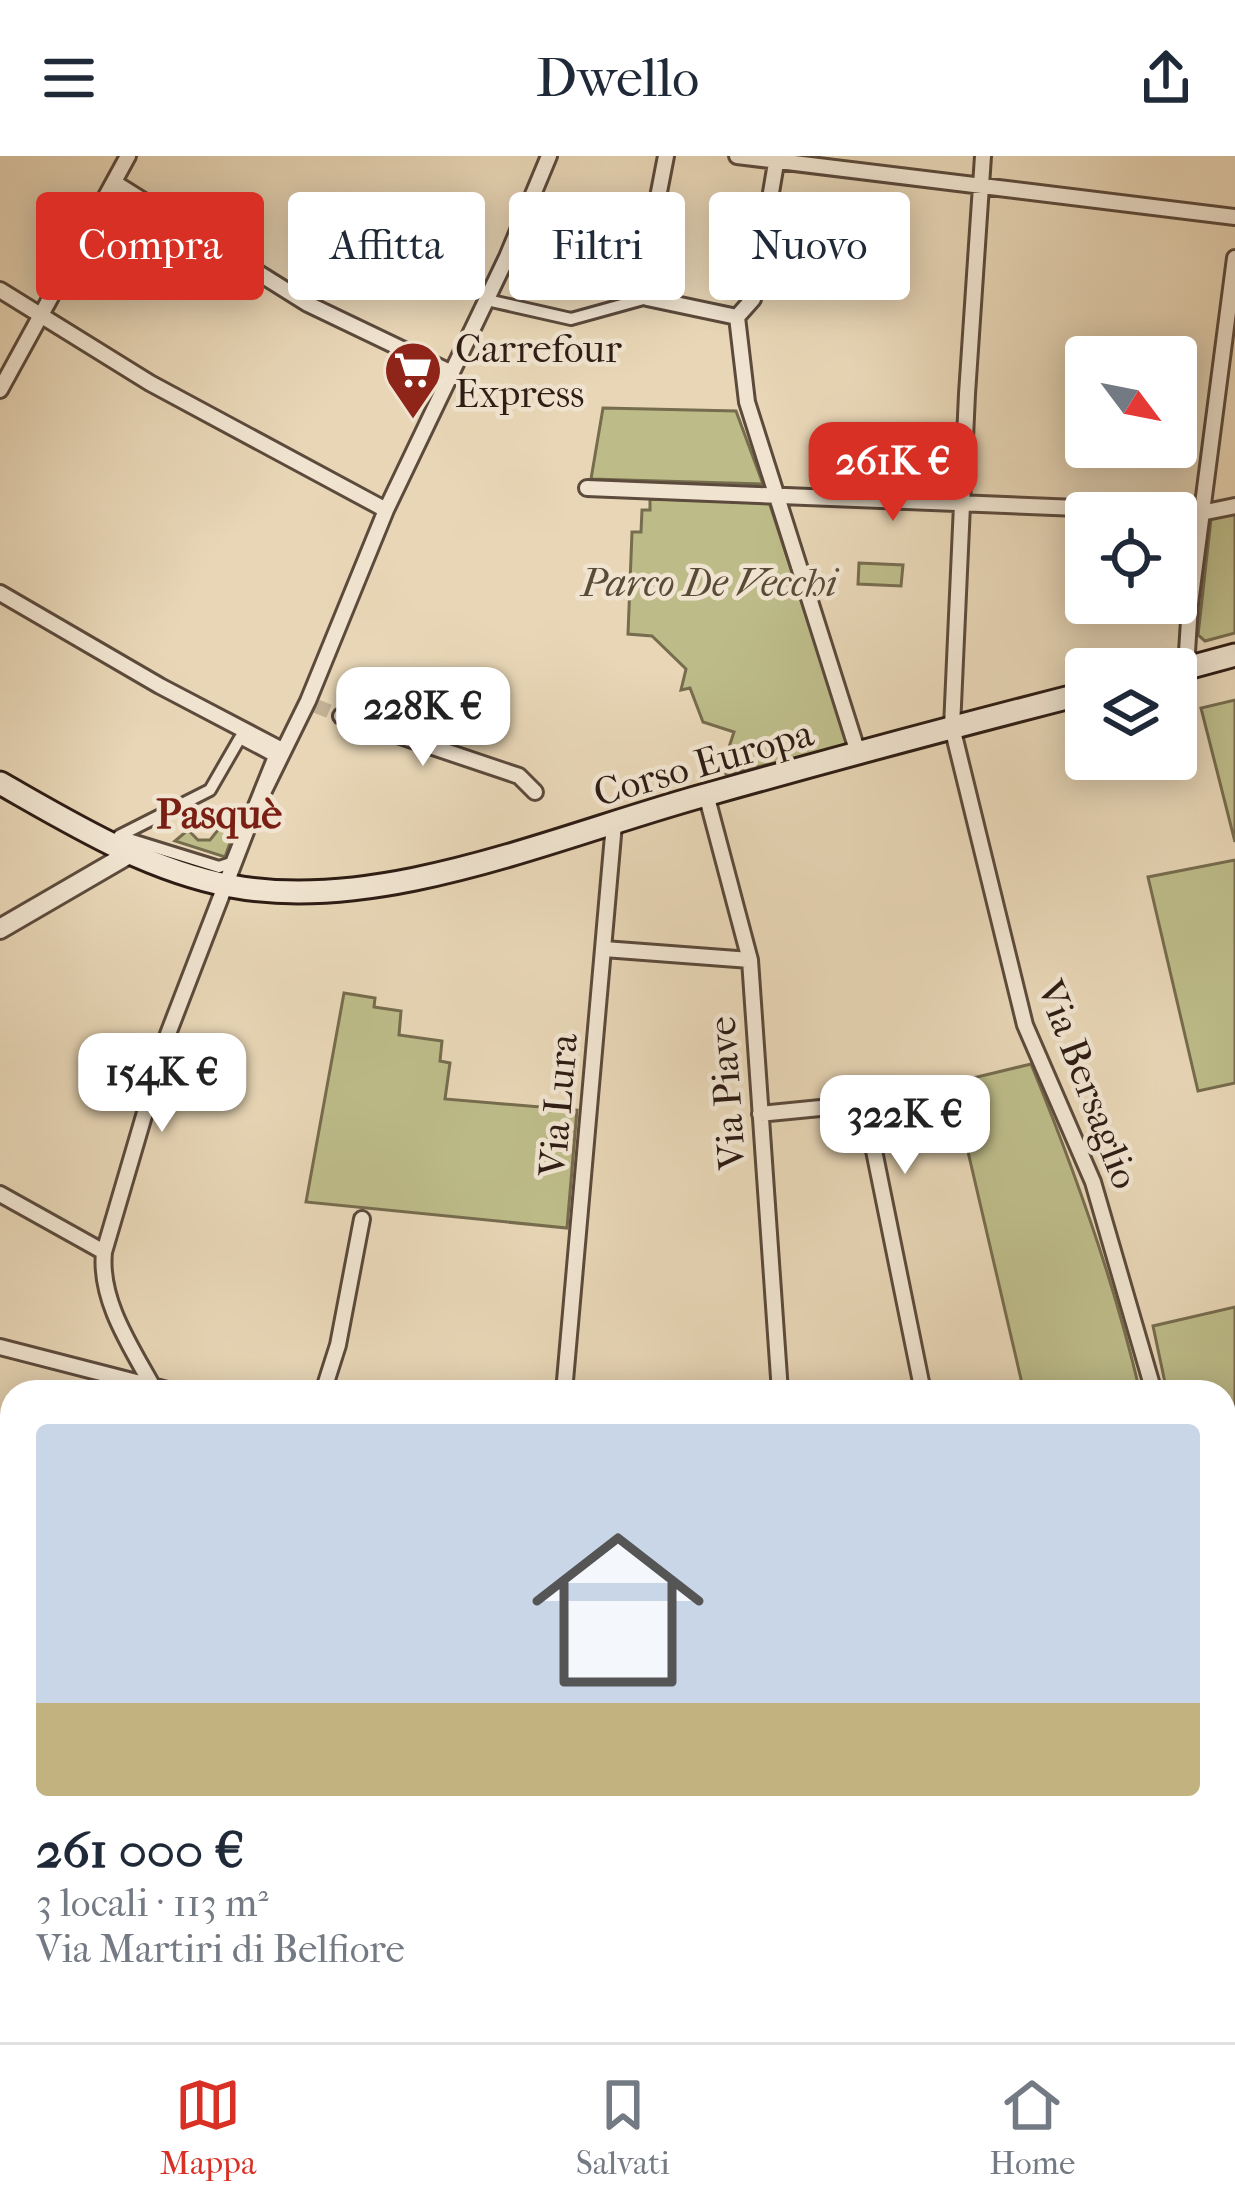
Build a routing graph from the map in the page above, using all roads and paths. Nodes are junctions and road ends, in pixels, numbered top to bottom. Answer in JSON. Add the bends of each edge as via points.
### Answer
{"nodes":[{"id":1,"x":128,"y":156,"type":"edge"},
{"id":2,"x":549,"y":156,"type":"edge"},
{"id":3,"x":666,"y":156,"type":"edge"},
{"id":4,"x":736,"y":156,"type":"edge"},
{"id":5,"x":983,"y":156,"type":"edge"},
{"id":6,"x":776,"y":163,"type":"junction"},
{"id":7,"x":115,"y":183,"type":"junction"},
{"id":8,"x":980,"y":188,"type":"junction"},
{"id":9,"x":659,"y":192,"type":"edge"},
{"id":10,"x":1235,"y":217,"type":"edge"},
{"id":11,"x":1235,"y":259,"type":"edge"},
{"id":12,"x":0,"y":290,"type":"edge"},
{"id":13,"x":487,"y":300,"type":"junction"},
{"id":14,"x":639,"y":300,"type":"edge"},
{"id":15,"x":655,"y":300,"type":"edge"},
{"id":16,"x":41,"y":314,"type":"junction"},
{"id":17,"x":736,"y":317,"type":"junction"},
{"id":18,"x":452,"y":373,"type":"junction"},
{"id":19,"x":0,"y":390,"type":"edge"},
{"id":20,"x":587,"y":488,"type":"dead end"},
{"id":21,"x":775,"y":494,"type":"junction"},
{"id":22,"x":962,"y":502,"type":"junction"},
{"id":23,"x":1235,"y":506,"type":"edge"},
{"id":24,"x":386,"y":510,"type":"junction"},
{"id":25,"x":1201,"y":513,"type":"junction"},
{"id":26,"x":0,"y":593,"type":"edge"},
{"id":27,"x":1184,"y":648,"type":"edge"},
{"id":28,"x":1235,"y":655,"type":"edge"},
{"id":29,"x":1197,"y":665,"type":"edge"},
{"id":30,"x":1065,"y":698,"type":"edge"},
{"id":31,"x":341,"y":716,"type":"tunnel mouth"},
{"id":32,"x":952,"y":727,"type":"junction"},
{"id":33,"x":278,"y":753,"type":"junction"},
{"id":34,"x":859,"y":756,"type":"junction"},
{"id":35,"x":0,"y":783,"type":"edge"},
{"id":36,"x":535,"y":792,"type":"dead end"},
{"id":37,"x":706,"y":794,"type":"junction"},
{"id":38,"x":614,"y":824,"type":"junction"},
{"id":39,"x":129,"y":854,"type":"junction"},
{"id":40,"x":226,"y":885,"type":"junction"},
{"id":41,"x":0,"y":929,"type":"edge"},
{"id":42,"x":604,"y":950,"type":"junction"},
{"id":43,"x":750,"y":960,"type":"junction"},
{"id":44,"x":760,"y":1114,"type":"junction"},
{"id":45,"x":0,"y":1194,"type":"edge"},
{"id":46,"x":362,"y":1219,"type":"dead end"},
{"id":47,"x":104,"y":1252,"type":"junction"},
{"id":48,"x":0,"y":1347,"type":"edge"},
{"id":49,"x":123,"y":1380,"type":"edge"},
{"id":50,"x":149,"y":1380,"type":"edge"},
{"id":51,"x":327,"y":1380,"type":"edge"},
{"id":52,"x":565,"y":1380,"type":"edge"},
{"id":53,"x":779,"y":1380,"type":"edge"},
{"id":54,"x":921,"y":1380,"type":"edge"},
{"id":55,"x":1151,"y":1380,"type":"edge"}],
"edges":[{"from":1,"to":7,"type":"street"},
{"from":2,"to":13,"type":"street"},
{"from":3,"to":9,"type":"street"},
{"from":4,"to":6,"type":"street"},
{"from":5,"to":8,"type":"street","name":"Via Bersaglio"},
{"from":6,"to":8,"type":"street"},
{"from":6,"to":17,"type":"street","via":[[753,299]]},
{"from":7,"to":16,"type":"street"},
{"from":7,"to":18,"type":"street","via":[[308,304]]},
{"from":8,"to":10,"type":"street"},
{"from":8,"to":22,"type":"street","name":"Via Bersaglio"},
{"from":11,"to":25,"type":"street"},
{"from":12,"to":16,"type":"street"},
{"from":13,"to":14,"type":"street","via":[[571,319]]},
{"from":13,"to":18,"type":"street"},
{"from":15,"to":17,"type":"street"},
{"from":16,"to":19,"type":"street"},
{"from":16,"to":24,"type":"street"},
{"from":17,"to":21,"type":"street","via":[[747,402]]},
{"from":18,"to":24,"type":"street"},
{"from":20,"to":21,"type":"street"},
{"from":21,"to":22,"type":"street"},
{"from":21,"to":34,"type":"street"},
{"from":22,"to":25,"type":"street"},
{"from":22,"to":32,"type":"street","name":"Via Bersaglio"},
{"from":23,"to":25,"type":"street"},
{"from":24,"to":33,"type":"street","via":[[312,704]]},
{"from":25,"to":27,"type":"street"},
{"from":26,"to":33,"type":"street"},
{"from":28,"to":29,"type":"main road"},
{"from":30,"to":32,"type":"main road","name":"Corso Europa"},
{"from":31,"to":36,"type":"street","via":[[519,776]]},
{"from":32,"to":34,"type":"main road","name":"Corso Europa"},
{"from":32,"to":55,"type":"street","name":"Via Bersaglio","via":[[1025,1025],[1093,1182]]},
{"from":33,"to":33,"type":"street","via":[[226,867],[119,836],[210,790],[240,738]]},
{"from":33,"to":40,"type":"street"},
{"from":34,"to":37,"type":"main road","name":"Corso Europa"},
{"from":35,"to":39,"type":"main road","name":"Corso Europa"},
{"from":37,"to":38,"type":"main road","name":"Corso Europa"},
{"from":37,"to":43,"type":"street","name":"Via Piave"},
{"from":38,"to":40,"type":"main road","name":"Corso Europa","via":[[402,881],[338,890]]},
{"from":38,"to":42,"type":"street","name":"Via Lura"},
{"from":39,"to":40,"type":"main road","name":"Corso Europa"},
{"from":39,"to":41,"type":"street"},
{"from":40,"to":47,"type":"street","via":[[168,1034]]},
{"from":42,"to":43,"type":"street"},
{"from":42,"to":52,"type":"street","name":"Via Lura"},
{"from":43,"to":44,"type":"street","name":"Via Piave"},
{"from":44,"to":53,"type":"street","name":"Via Piave"},
{"from":44,"to":54,"type":"street","via":[[850,1105],[867,1116]]},
{"from":45,"to":47,"type":"street"},
{"from":46,"to":51,"type":"street"},
{"from":47,"to":50,"type":"street","via":[[107,1289]]},
{"from":48,"to":49,"type":"street"}]}
